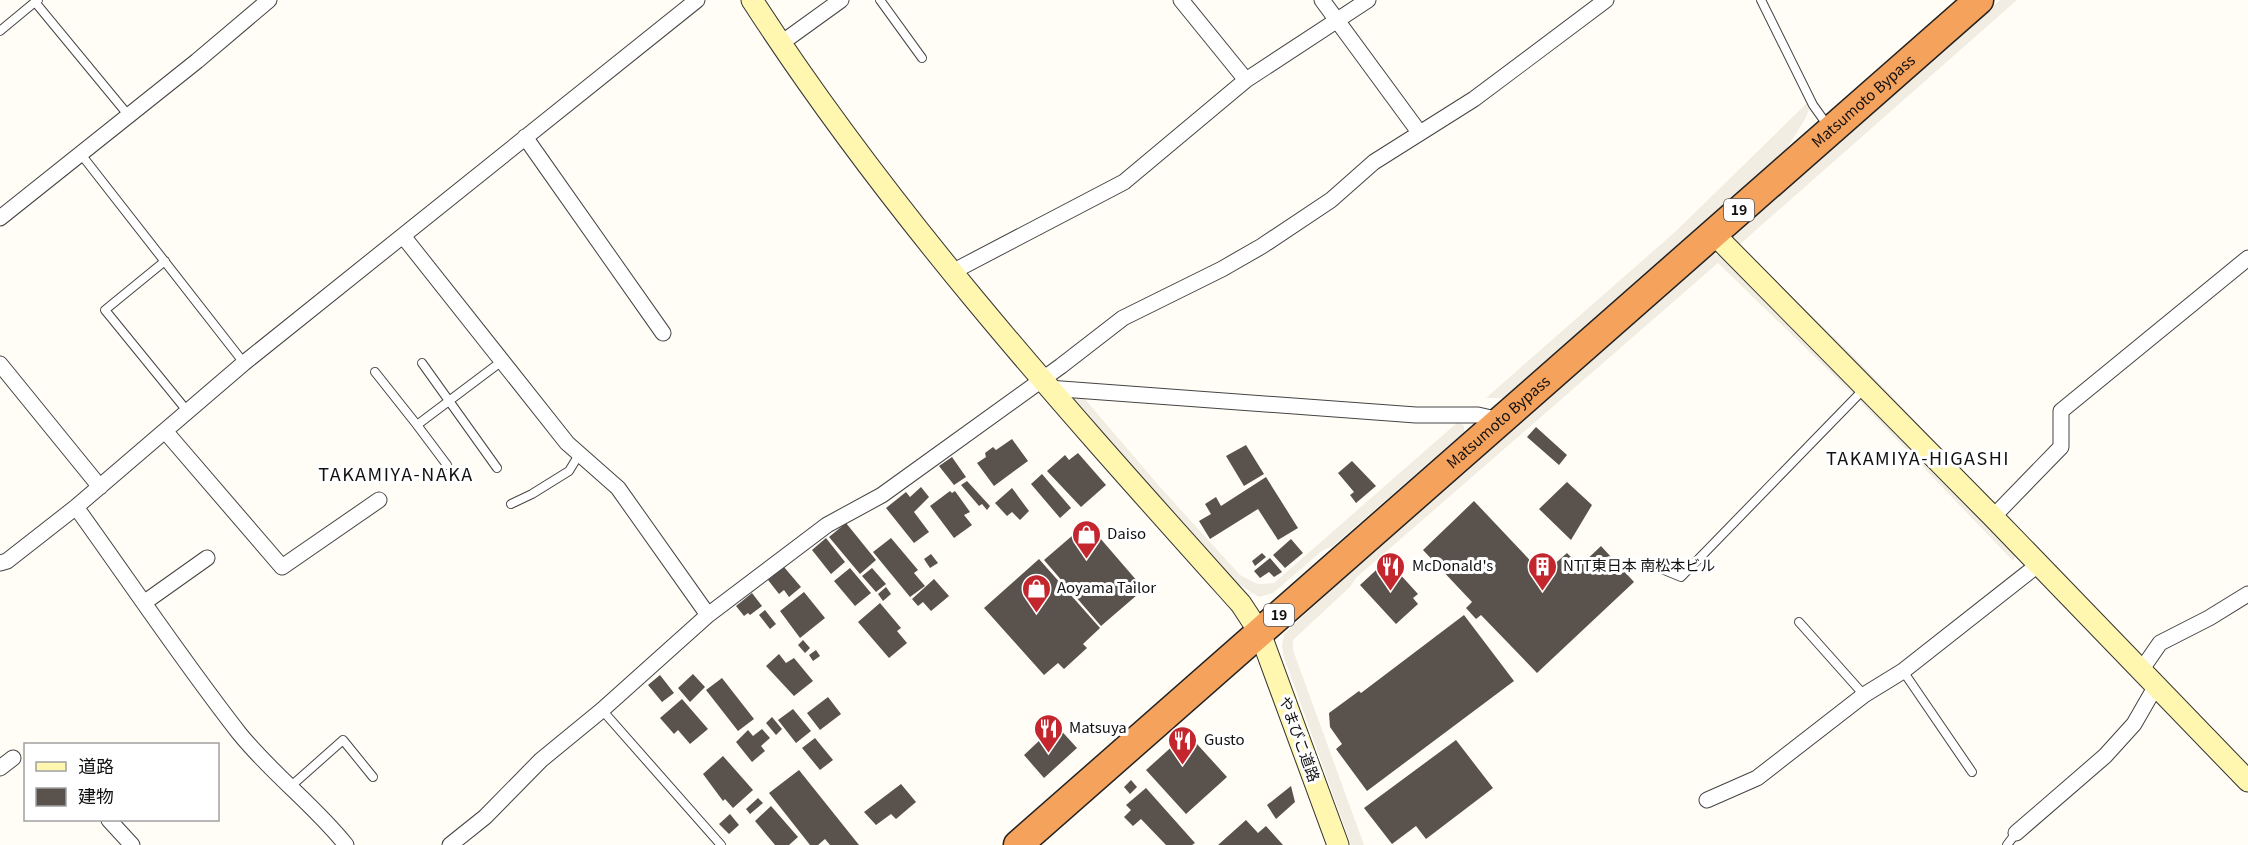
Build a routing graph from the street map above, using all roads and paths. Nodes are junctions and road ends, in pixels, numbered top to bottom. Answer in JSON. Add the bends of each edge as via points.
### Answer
{"nodes":[{"id":1,"x":269,"y":0,"type":"edge"},
{"id":2,"x":697,"y":0,"type":"edge"},
{"id":3,"x":752,"y":0,"type":"edge"},
{"id":4,"x":841,"y":0,"type":"edge"},
{"id":5,"x":880,"y":0,"type":"edge"},
{"id":6,"x":1180,"y":0,"type":"edge"},
{"id":7,"x":1322,"y":0,"type":"edge"},
{"id":8,"x":1368,"y":0,"type":"edge"},
{"id":9,"x":1606,"y":0,"type":"edge"},
{"id":10,"x":1761,"y":0,"type":"edge"},
{"id":11,"x":1979,"y":0,"type":"edge"},
{"id":12,"x":37,"y":1,"type":"edge"},
{"id":13,"x":1338,"y":21,"type":"junction"},
{"id":14,"x":0,"y":31,"type":"edge"},
{"id":15,"x":780,"y":44,"type":"junction"},
{"id":16,"x":922,"y":58,"type":"dead end"},
{"id":17,"x":1246,"y":80,"type":"junction"},
{"id":18,"x":129,"y":116,"type":"junction"},
{"id":19,"x":1830,"y":130,"type":"junction"},
{"id":20,"x":1419,"y":132,"type":"junction"},
{"id":21,"x":525,"y":138,"type":"junction"},
{"id":22,"x":80,"y":153,"type":"junction"},
{"id":23,"x":0,"y":218,"type":"edge"},
{"id":24,"x":1713,"y":233,"type":"junction"},
{"id":25,"x":403,"y":236,"type":"junction"},
{"id":26,"x":2248,"y":258,"type":"edge"},
{"id":27,"x":165,"y":261,"type":"junction"},
{"id":28,"x":952,"y":272,"type":"junction"},
{"id":29,"x":663,"y":333,"type":"dead end"},
{"id":30,"x":502,"y":362,"type":"junction"},
{"id":31,"x":244,"y":363,"type":"junction"},
{"id":32,"x":422,"y":363,"type":"dead end"},
{"id":33,"x":0,"y":364,"type":"edge"},
{"id":34,"x":375,"y":372,"type":"dead end"},
{"id":35,"x":1045,"y":384,"type":"junction"},
{"id":36,"x":1866,"y":387,"type":"junction"},
{"id":37,"x":450,"y":400,"type":"junction"},
{"id":38,"x":188,"y":412,"type":"junction"},
{"id":39,"x":1500,"y":420,"type":"junction"},
{"id":40,"x":417,"y":425,"type":"junction"},
{"id":41,"x":165,"y":431,"type":"junction"},
{"id":42,"x":580,"y":453,"type":"junction"},
{"id":43,"x":447,"y":465,"type":"dead end"},
{"id":44,"x":497,"y":468,"type":"dead end"},
{"id":45,"x":100,"y":487,"type":"junction"},
{"id":46,"x":379,"y":500,"type":"dead end"},
{"id":47,"x":511,"y":504,"type":"dead end"},
{"id":48,"x":76,"y":507,"type":"junction"},
{"id":49,"x":1993,"y":517,"type":"junction"},
{"id":50,"x":207,"y":558,"type":"dead end"},
{"id":51,"x":0,"y":563,"type":"edge"},
{"id":52,"x":2039,"y":564,"type":"junction"},
{"id":53,"x":1664,"y":570,"type":"dead end"},
{"id":54,"x":2248,"y":594,"type":"edge"},
{"id":55,"x":145,"y":602,"type":"junction"},
{"id":56,"x":708,"y":615,"type":"junction"},
{"id":57,"x":1799,"y":622,"type":"dead end"},
{"id":58,"x":1260,"y":633,"type":"junction"},
{"id":59,"x":2142,"y":669,"type":"junction"},
{"id":60,"x":1903,"y":670,"type":"junction"},
{"id":61,"x":2157,"y":684,"type":"junction"},
{"id":62,"x":1864,"y":696,"type":"junction"},
{"id":63,"x":602,"y":710,"type":"junction"},
{"id":64,"x":13,"y":758,"type":"dead end"},
{"id":65,"x":0,"y":768,"type":"edge"},
{"id":66,"x":1972,"y":772,"type":"dead end"},
{"id":67,"x":373,"y":777,"type":"dead end"},
{"id":68,"x":2248,"y":781,"type":"edge"},
{"id":69,"x":289,"y":788,"type":"junction"},
{"id":70,"x":1707,"y":800,"type":"dead end"},
{"id":71,"x":111,"y":821,"type":"edge"},
{"id":72,"x":2012,"y":839,"type":"edge"},
{"id":73,"x":132,"y":845,"type":"edge"},
{"id":74,"x":346,"y":845,"type":"edge"},
{"id":75,"x":450,"y":845,"type":"edge"},
{"id":76,"x":721,"y":845,"type":"edge"},
{"id":77,"x":1018,"y":845,"type":"edge"},
{"id":78,"x":1338,"y":845,"type":"edge"}],
"edges":[{"from":1,"to":18,"type":"street"},
{"from":2,"to":21,"type":"street"},
{"from":3,"to":15,"type":"street","name":"やまびこ道路"},
{"from":4,"to":15,"type":"street"},
{"from":5,"to":16,"type":"lane"},
{"from":6,"to":17,"type":"street"},
{"from":7,"to":13,"type":"street"},
{"from":8,"to":13,"type":"street"},
{"from":9,"to":20,"type":"street","via":[[1474,99]]},
{"from":10,"to":19,"type":"lane","via":[[1813,105]]},
{"from":11,"to":19,"type":"highway","name":"Matsumoto Bypass","number":"19"},
{"from":12,"to":14,"type":"lane"},
{"from":12,"to":18,"type":"lane"},
{"from":13,"to":17,"type":"street"},
{"from":13,"to":20,"type":"street"},
{"from":15,"to":28,"type":"street","name":"やまびこ道路","via":[[838,127]]},
{"from":17,"to":28,"type":"street","via":[[1124,182]]},
{"from":18,"to":22,"type":"street"},
{"from":19,"to":24,"type":"highway","name":"Matsumoto Bypass","number":"19"},
{"from":20,"to":35,"type":"street","via":[[1272,240],[1222,270],[1123,318],[1061,366]]},
{"from":21,"to":25,"type":"street"},
{"from":21,"to":29,"type":"street"},
{"from":22,"to":23,"type":"street"},
{"from":22,"to":27,"type":"lane"},
{"from":24,"to":36,"type":"street"},
{"from":24,"to":39,"type":"highway","name":"Matsumoto Bypass","number":"19"},
{"from":25,"to":30,"type":"street"},
{"from":25,"to":31,"type":"street"},
{"from":26,"to":49,"type":"street","via":[[2061,411],[2061,447]]},
{"from":27,"to":31,"type":"lane"},
{"from":27,"to":38,"type":"lane","via":[[105,310]]},
{"from":28,"to":35,"type":"street","name":"やまびこ道路"},
{"from":30,"to":37,"type":"lane"},
{"from":30,"to":42,"type":"street","via":[[567,443]]},
{"from":31,"to":38,"type":"street"},
{"from":32,"to":37,"type":"lane"},
{"from":33,"to":45,"type":"street"},
{"from":34,"to":40,"type":"lane"},
{"from":35,"to":39,"type":"street","via":[[1416,415],[1478,415]]},
{"from":35,"to":56,"type":"street","via":[[882,495],[827,525]]},
{"from":35,"to":58,"type":"street","name":"やまびこ道路","via":[[1241,604]]},
{"from":36,"to":49,"type":"street"},
{"from":36,"to":53,"type":"lane","via":[[1681,577]]},
{"from":37,"to":40,"type":"lane"},
{"from":37,"to":44,"type":"lane"},
{"from":38,"to":41,"type":"street"},
{"from":39,"to":58,"type":"highway","name":"Matsumoto Bypass","number":"19"},
{"from":40,"to":43,"type":"lane"},
{"from":41,"to":45,"type":"street"},
{"from":41,"to":46,"type":"street","via":[[282,567]]},
{"from":42,"to":47,"type":"lane","via":[[570,471]]},
{"from":42,"to":56,"type":"street","via":[[618,488]]},
{"from":45,"to":48,"type":"street"},
{"from":48,"to":51,"type":"street"},
{"from":48,"to":55,"type":"street"},
{"from":49,"to":52,"type":"street"},
{"from":50,"to":55,"type":"street"},
{"from":52,"to":59,"type":"street"},
{"from":52,"to":60,"type":"street"},
{"from":54,"to":59,"type":"street","via":[[2160,643]]},
{"from":55,"to":69,"type":"street","via":[[240,734]]},
{"from":56,"to":63,"type":"street"},
{"from":57,"to":62,"type":"lane"},
{"from":58,"to":77,"type":"highway","name":"Matsumoto Bypass","number":"19"},
{"from":58,"to":78,"type":"street","name":"やまびこ道路"},
{"from":59,"to":61,"type":"street"},
{"from":60,"to":62,"type":"street"},
{"from":60,"to":66,"type":"lane"},
{"from":61,"to":68,"type":"street"},
{"from":61,"to":72,"type":"street","via":[[2134,724]]},
{"from":62,"to":70,"type":"street","via":[[1757,778]]},
{"from":63,"to":75,"type":"street","via":[[541,760],[485,817]]},
{"from":63,"to":76,"type":"lane"},
{"from":64,"to":65,"type":"street"},
{"from":67,"to":69,"type":"lane","via":[[343,740]]},
{"from":69,"to":74,"type":"street"},
{"from":71,"to":73,"type":"street"}]}
